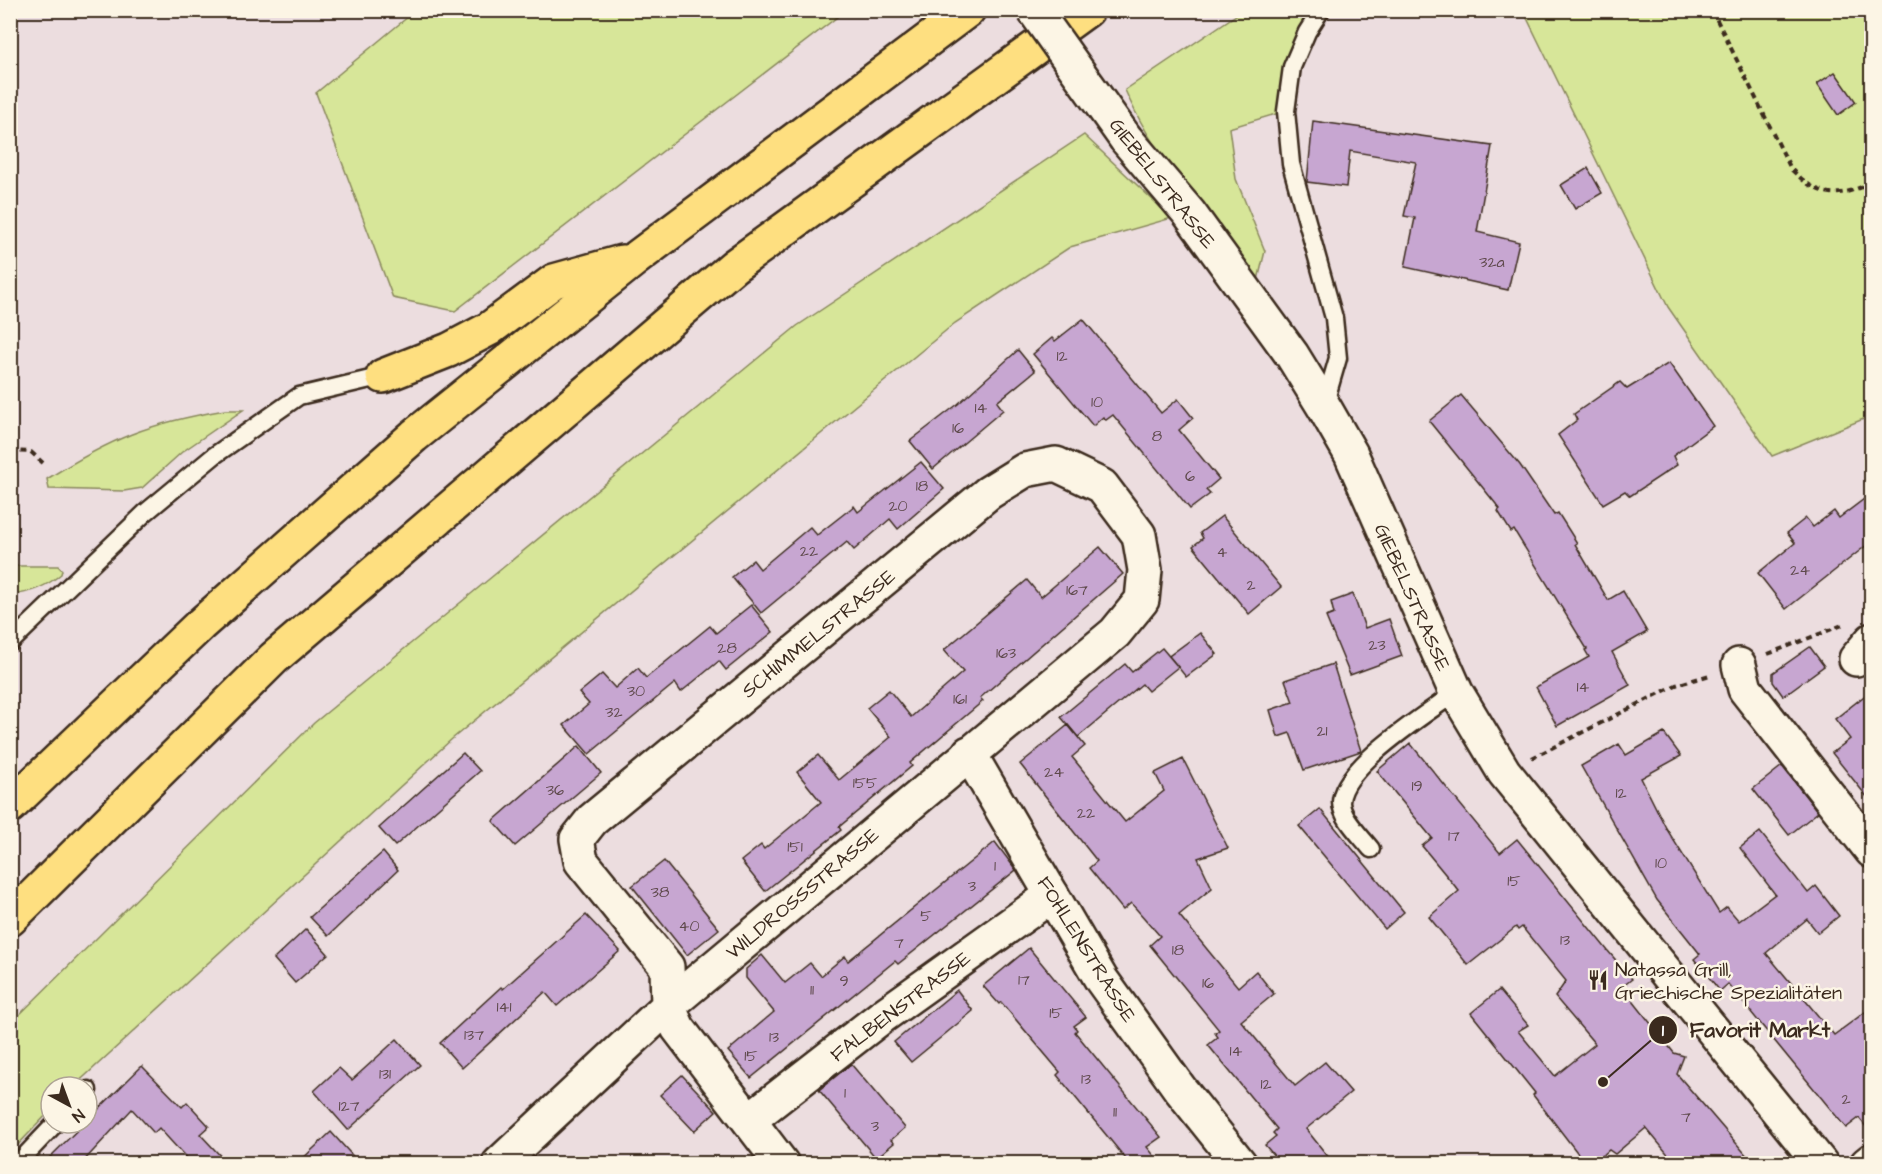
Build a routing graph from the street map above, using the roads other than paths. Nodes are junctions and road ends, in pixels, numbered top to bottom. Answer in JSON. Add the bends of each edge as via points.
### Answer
{"nodes":[{"id":1,"x":968,"y":10,"type":"edge"},
{"id":2,"x":1034,"y":10,"type":"edge"},
{"id":3,"x":1087,"y":10,"type":"edge"},
{"id":4,"x":1321,"y":10,"type":"edge"},
{"id":5,"x":635,"y":259,"type":"junction"},
{"id":6,"x":383,"y":376,"type":"joint"},
{"id":7,"x":1324,"y":407,"type":"junction"},
{"id":8,"x":1115,"y":633,"type":"joint"},
{"id":9,"x":10,"y":643,"type":"edge"},
{"id":10,"x":1739,"y":665,"type":"road end"},
{"id":11,"x":1455,"y":692,"type":"junction"},
{"id":12,"x":969,"y":753,"type":"junction"},
{"id":13,"x":10,"y":806,"type":"edge"},
{"id":14,"x":1371,"y":849,"type":"dead end"},
{"id":15,"x":1872,"y":851,"type":"edge"},
{"id":16,"x":1052,"y":895,"type":"junction"},
{"id":17,"x":10,"y":919,"type":"edge"},
{"id":18,"x":668,"y":1006,"type":"junction"},
{"id":19,"x":749,"y":1120,"type":"junction"},
{"id":20,"x":45,"y":1135,"type":"edge"},
{"id":21,"x":1872,"y":1160,"type":"edge"},
{"id":22,"x":17,"y":1164,"type":"edge"},
{"id":23,"x":499,"y":1164,"type":"edge"},
{"id":24,"x":782,"y":1164,"type":"edge"},
{"id":25,"x":1240,"y":1164,"type":"edge"},
{"id":26,"x":1821,"y":1164,"type":"edge"},
{"id":27,"x":1867,"y":1164,"type":"edge"}],
"edges":[{"from":1,"to":5,"type":"highway"},
{"from":2,"to":7,"type":"street","name":"GIEBELSTRASSE","bridge":true,"via":[[1126,139],[1190,213]]},
{"from":3,"to":17,"type":"highway","via":[[734,266],[274,657]]},
{"from":4,"to":7,"type":"lane","via":[[1292,67],[1286,111],[1291,165],[1334,318],[1338,358]]},
{"from":5,"to":6,"type":"highway","via":[[554,281],[489,329]]},
{"from":5,"to":13,"type":"highway","via":[[414,436],[200,625]]},
{"from":6,"to":9,"type":"lane","via":[[299,396],[215,455],[145,513]]},
{"from":7,"to":11,"type":"street","name":"GIEBELSTRASSE","via":[[1351,454]]},
{"from":8,"to":12,"type":"street","name":"WILDROSSSTRASSE"},
{"from":8,"to":18,"type":"street","name":"SCHIMMELSTRASSE","via":[[1142,600],[1145,570],[1139,535],[1102,486],[1056,464],[1025,470],[979,500],[601,812],[577,839],[581,861],[667,967]]},
{"from":10,"to":15,"type":"street","via":[[1745,689]]},
{"from":11,"to":14,"type":"lane","via":[[1362,762],[1349,781],[1341,802],[1346,816]]},
{"from":11,"to":26,"type":"street","name":"GIEBELSTRASSE","via":[[1504,772]]},
{"from":12,"to":16,"type":"street","name":"FOHLENSTRASSE"},
{"from":12,"to":18,"type":"street","name":"WILDROSSSTRASSE"},
{"from":16,"to":19,"type":"street","name":"FALBENSTRASSE","via":[[884,1015]]},
{"from":16,"to":25,"type":"street","name":"FOHLENSTRASSE","via":[[1101,979]]},
{"from":18,"to":19,"type":"street","via":[[678,1028]]},
{"from":18,"to":23,"type":"street","name":"WILDROSSSTRASSE"},
{"from":19,"to":24,"type":"street"},
{"from":20,"to":22,"type":"lane"},
{"from":21,"to":27,"type":"street"}]}
